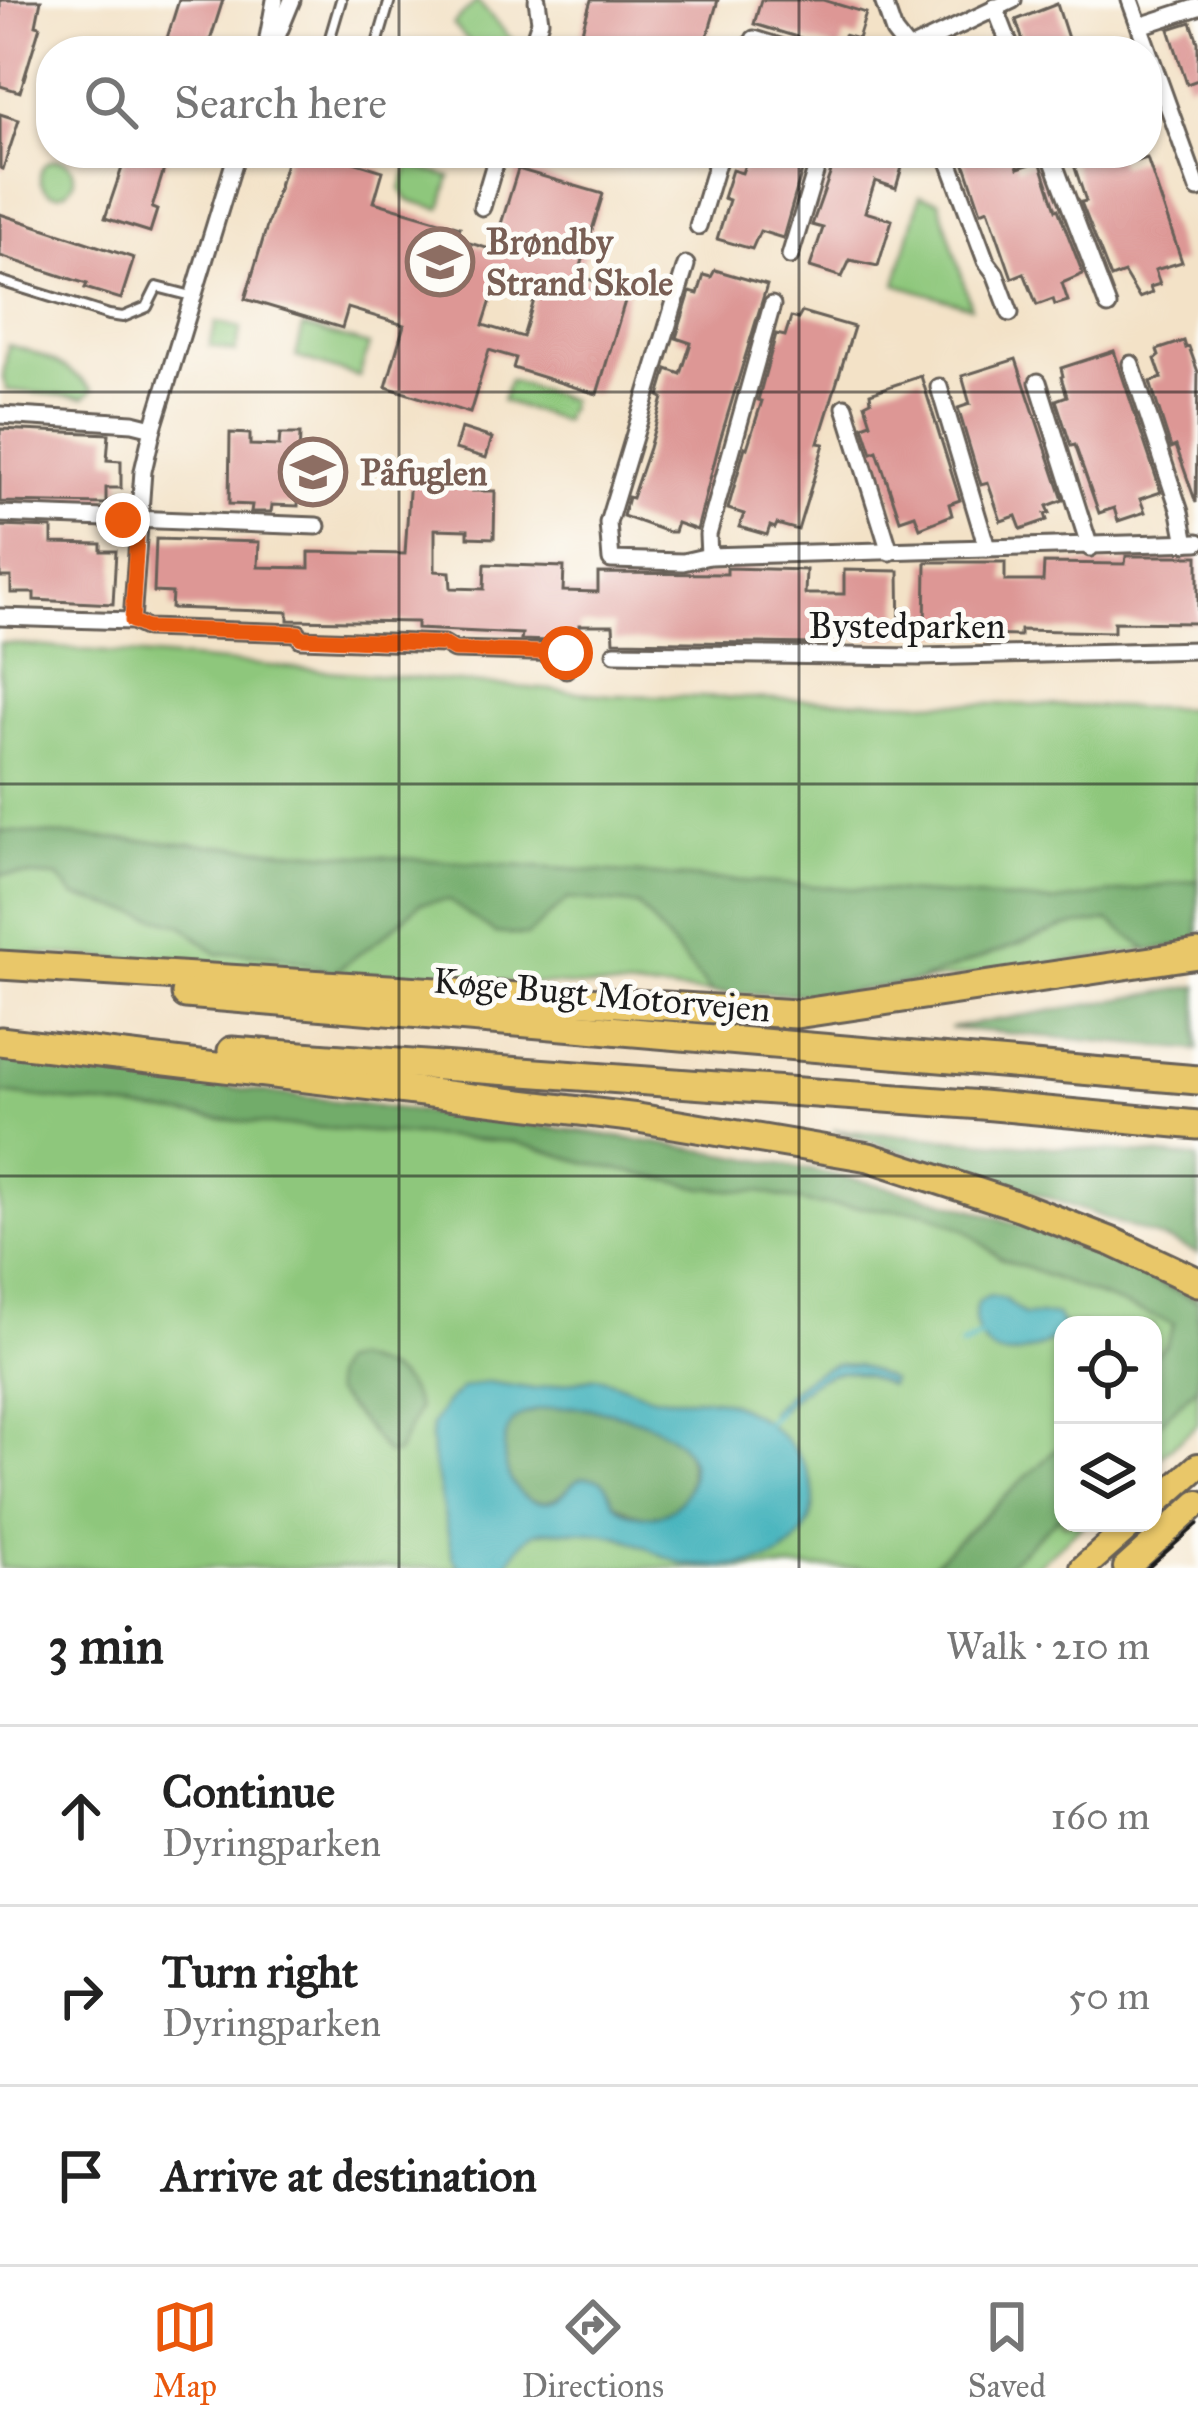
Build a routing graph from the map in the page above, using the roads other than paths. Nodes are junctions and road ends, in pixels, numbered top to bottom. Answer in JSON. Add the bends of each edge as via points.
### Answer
{"nodes":[{"id":1,"x":275,"y":0,"type":"edge"},
{"id":2,"x":292,"y":0,"type":"edge"},
{"id":3,"x":341,"y":0,"type":"edge"},
{"id":4,"x":390,"y":0,"type":"edge"},
{"id":5,"x":537,"y":0,"type":"edge"},
{"id":6,"x":883,"y":0,"type":"edge"},
{"id":7,"x":1013,"y":0,"type":"edge"},
{"id":8,"x":1130,"y":0,"type":"edge"},
{"id":9,"x":989,"y":6,"type":"edge"},
{"id":10,"x":1198,"y":7,"type":"edge"},
{"id":11,"x":1140,"y":26,"type":"junction"},
{"id":12,"x":270,"y":36,"type":"edge"},
{"id":13,"x":275,"y":36,"type":"edge"},
{"id":14,"x":330,"y":36,"type":"edge"},
{"id":15,"x":379,"y":36,"type":"edge"},
{"id":16,"x":535,"y":36,"type":"edge"},
{"id":17,"x":897,"y":36,"type":"edge"},
{"id":18,"x":933,"y":36,"type":"edge"},
{"id":19,"x":1004,"y":36,"type":"edge"},
{"id":20,"x":1144,"y":36,"type":"edge"},
{"id":21,"x":1162,"y":88,"type":"edge"},
{"id":22,"x":232,"y":168,"type":"edge"},
{"id":23,"x":494,"y":168,"type":"edge"},
{"id":24,"x":715,"y":168,"type":"edge"},
{"id":25,"x":816,"y":168,"type":"edge"},
{"id":26,"x":952,"y":168,"type":"edge"},
{"id":27,"x":1056,"y":168,"type":"edge"},
{"id":28,"x":1198,"y":189,"type":"edge"},
{"id":29,"x":482,"y":207,"type":"dead end"},
{"id":30,"x":698,"y":226,"type":"dead end"},
{"id":31,"x":790,"y":256,"type":"dead end"},
{"id":32,"x":686,"y":265,"type":"dead end"},
{"id":33,"x":0,"y":281,"type":"edge"},
{"id":34,"x":193,"y":296,"type":"junction"},
{"id":35,"x":772,"y":305,"type":"dead end"},
{"id":36,"x":1108,"y":306,"type":"dead end"},
{"id":37,"x":1010,"y":313,"type":"dead end"},
{"id":38,"x":1131,"y":364,"type":"dead end"},
{"id":39,"x":1039,"y":382,"type":"dead end"},
{"id":40,"x":939,"y":387,"type":"dead end"},
{"id":41,"x":845,"y":407,"type":"dead end"},
{"id":42,"x":0,"y":415,"type":"edge"},
{"id":43,"x":153,"y":428,"type":"junction"},
{"id":44,"x":0,"y":514,"type":"edge"},
{"id":45,"x":138,"y":520,"type":"junction"},
{"id":46,"x":317,"y":526,"type":"dead end"},
{"id":47,"x":1192,"y":543,"type":"edge"},
{"id":48,"x":987,"y":548,"type":"junction"},
{"id":49,"x":1090,"y":548,"type":"junction"},
{"id":50,"x":890,"y":552,"type":"junction"},
{"id":51,"x":709,"y":556,"type":"junction"},
{"id":52,"x":0,"y":616,"type":"edge"},
{"id":53,"x":132,"y":621,"type":"junction"},
{"id":54,"x":1198,"y":650,"type":"edge"},
{"id":55,"x":616,"y":653,"type":"dead end"},
{"id":56,"x":566,"y":669,"type":"dead end"},
{"id":57,"x":1198,"y":954,"type":"edge"},
{"id":58,"x":0,"y":965,"type":"edge"},
{"id":59,"x":0,"y":979,"type":"edge"},
{"id":60,"x":0,"y":1038,"type":"edge"},
{"id":61,"x":1198,"y":1080,"type":"edge"},
{"id":62,"x":1198,"y":1125,"type":"edge"},
{"id":63,"x":1198,"y":1282,"type":"edge"},
{"id":64,"x":1198,"y":1466,"type":"edge"},
{"id":65,"x":1162,"y":1498,"type":"edge"},
{"id":66,"x":1198,"y":1503,"type":"edge"},
{"id":67,"x":1124,"y":1532,"type":"edge"},
{"id":68,"x":1083,"y":1568,"type":"edge"},
{"id":69,"x":1126,"y":1568,"type":"edge"}],
"edges":[{"from":1,"to":12,"type":"street"},
{"from":2,"to":13,"type":"street"},
{"from":3,"to":14,"type":"lane"},
{"from":4,"to":15,"type":"lane"},
{"from":5,"to":16,"type":"street"},
{"from":6,"to":17,"type":"street"},
{"from":7,"to":9,"type":"street"},
{"from":8,"to":11,"type":"street"},
{"from":9,"to":18,"type":"street"},
{"from":9,"to":19,"type":"street"},
{"from":10,"to":11,"type":"street"},
{"from":11,"to":20,"type":"street"},
{"from":21,"to":28,"type":"street"},
{"from":22,"to":34,"type":"street"},
{"from":23,"to":29,"type":"street"},
{"from":24,"to":30,"type":"street"},
{"from":25,"to":31,"type":"street"},
{"from":26,"to":37,"type":"street"},
{"from":27,"to":36,"type":"street"},
{"from":32,"to":51,"type":"street","via":[[608,523],[611,560]]},
{"from":33,"to":34,"type":"lane","via":[[123,317],[147,307],[158,287]]},
{"from":34,"to":43,"type":"street"},
{"from":35,"to":51,"type":"street","via":[[708,535]]},
{"from":38,"to":47,"type":"street"},
{"from":39,"to":49,"type":"street"},
{"from":40,"to":48,"type":"street"},
{"from":41,"to":50,"type":"street"},
{"from":42,"to":43,"type":"street"},
{"from":43,"to":45,"type":"street"},
{"from":44,"to":45,"type":"street"},
{"from":45,"to":46,"type":"street"},
{"from":45,"to":53,"type":"street"},
{"from":47,"to":49,"type":"street"},
{"from":48,"to":49,"type":"street"},
{"from":48,"to":50,"type":"street"},
{"from":50,"to":51,"type":"street"},
{"from":52,"to":53,"type":"street"},
{"from":53,"to":56,"type":"street","via":[[566,653]]},
{"from":54,"to":55,"type":"street","name":"Bystedparken"},
{"from":57,"to":58,"type":"highway","via":[[796,1014]]},
{"from":59,"to":61,"type":"highway","name":"Køge Bugt Motorvejen"},
{"from":60,"to":62,"type":"highway"},
{"from":60,"to":63,"type":"highway","via":[[638,1118],[869,1157],[1022,1207]]},
{"from":64,"to":65,"type":"main road"},
{"from":66,"to":69,"type":"main road"},
{"from":67,"to":68,"type":"main road"}]}
